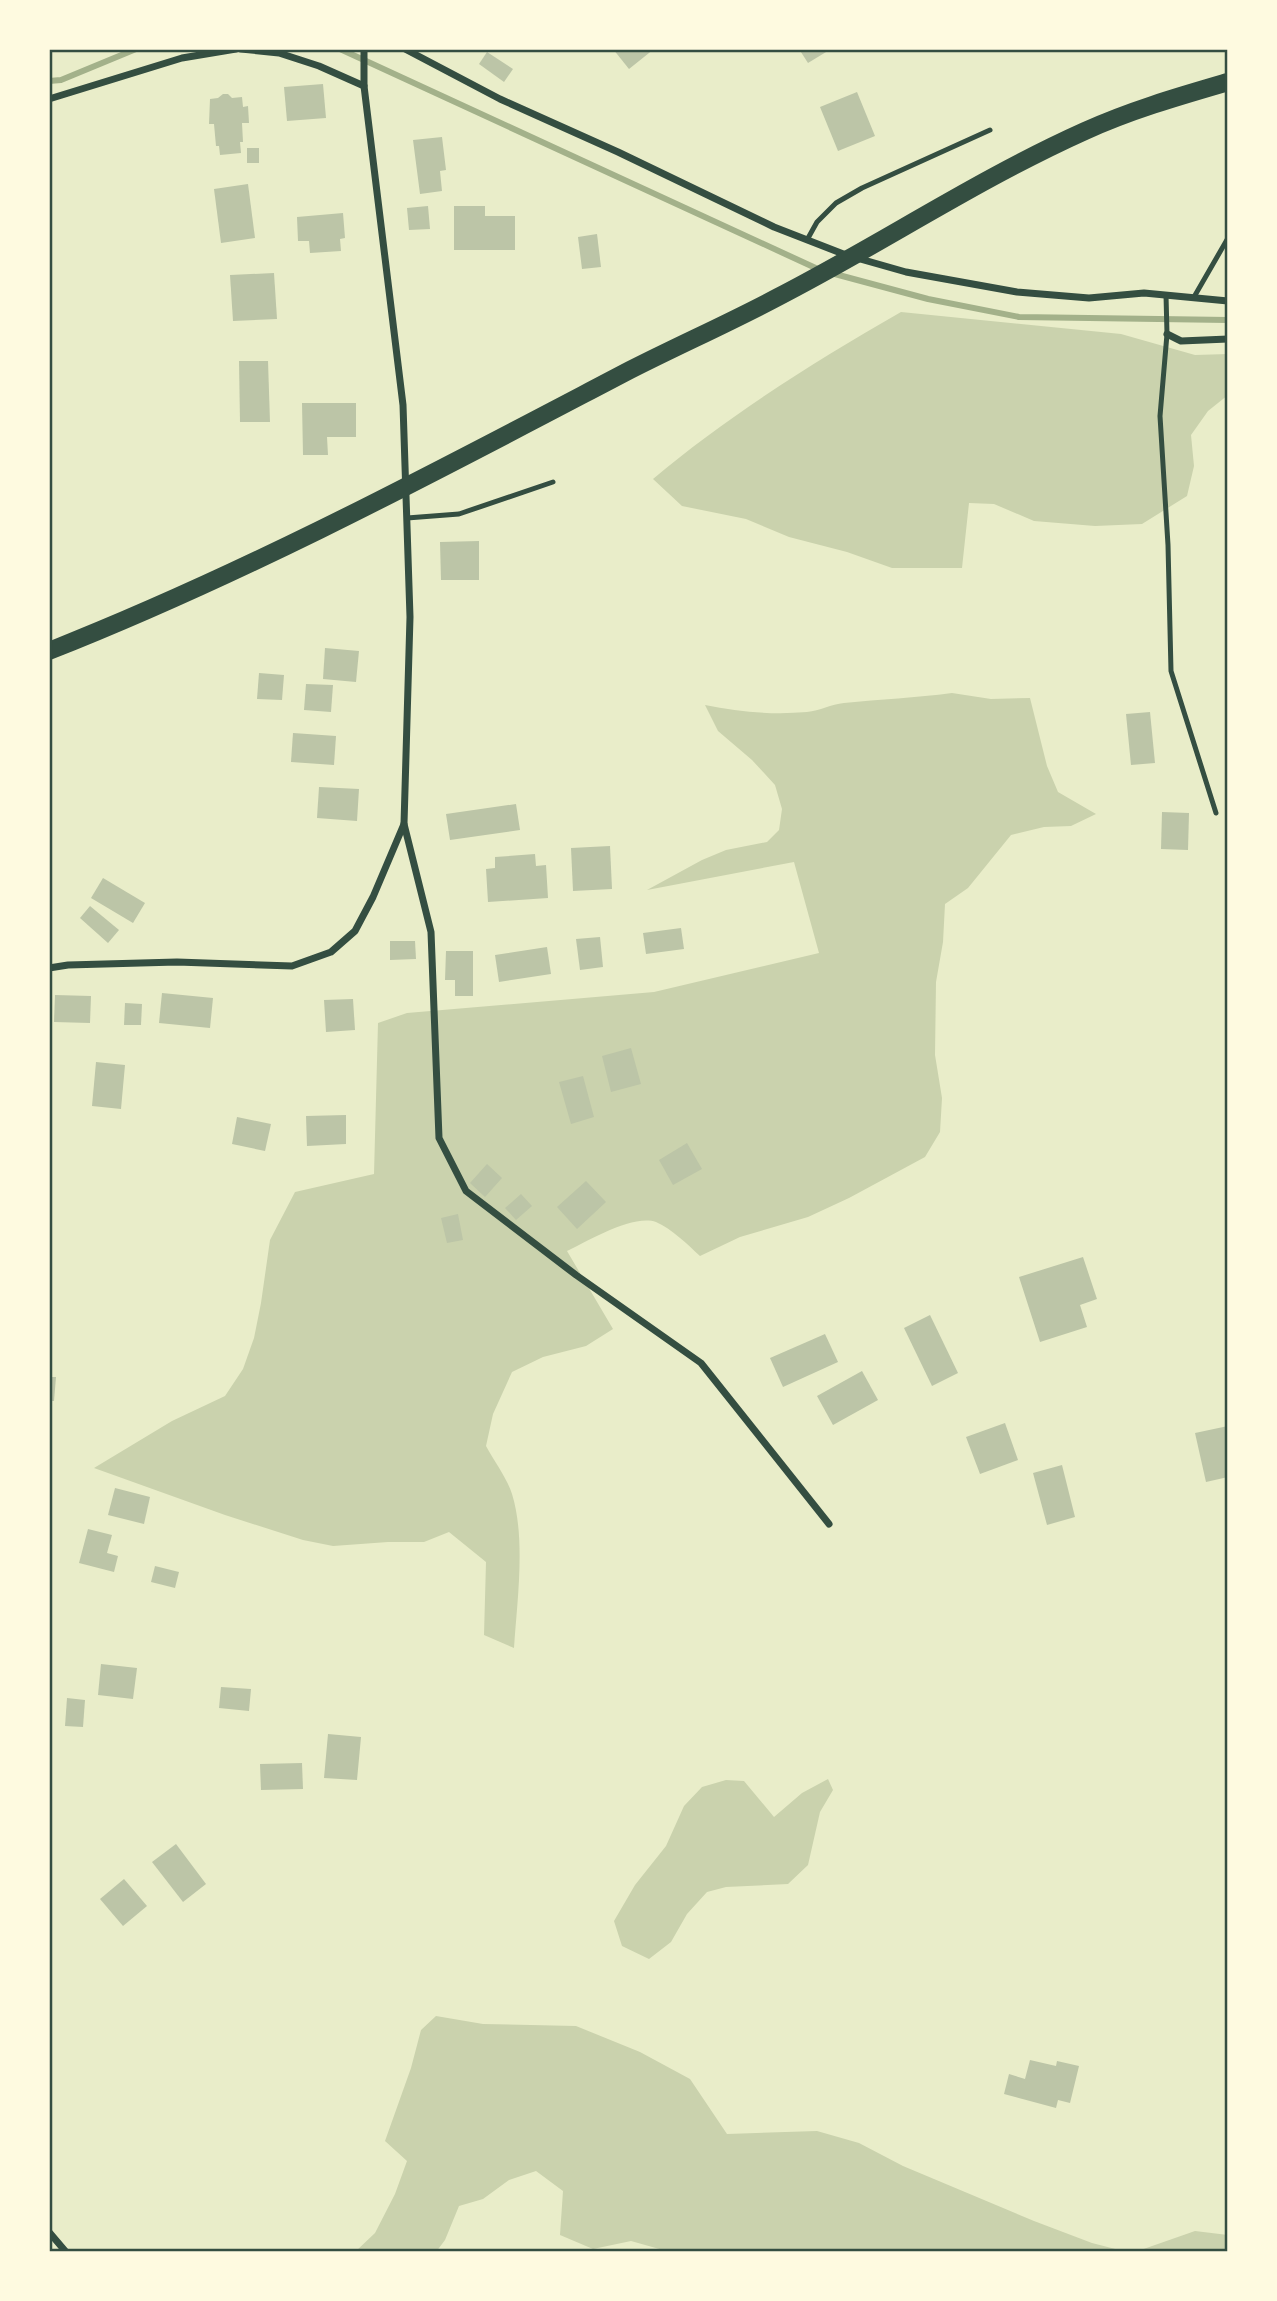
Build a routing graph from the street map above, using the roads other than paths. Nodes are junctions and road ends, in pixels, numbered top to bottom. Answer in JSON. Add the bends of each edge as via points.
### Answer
{"nodes":[{"id":1,"x":239,"y":49,"type":"edge"},
{"id":2,"x":364,"y":49,"type":"edge"},
{"id":3,"x":405,"y":49,"type":"edge"},
{"id":4,"x":1228,"y":82,"type":"edge"},
{"id":5,"x":364,"y":86,"type":"junction"},
{"id":6,"x":49,"y":99,"type":"edge"},
{"id":7,"x":990,"y":130,"type":"dead end"},
{"id":8,"x":1228,"y":238,"type":"edge"},
{"id":9,"x":807,"y":240,"type":"junction"},
{"id":10,"x":1194,"y":297,"type":"junction"},
{"id":11,"x":1166,"y":299,"type":"junction"},
{"id":12,"x":1228,"y":301,"type":"edge"},
{"id":13,"x":1167,"y":334,"type":"junction"},
{"id":14,"x":1228,"y":340,"type":"edge"},
{"id":15,"x":553,"y":482,"type":"dead end"},
{"id":16,"x":407,"y":517,"type":"junction"},
{"id":17,"x":49,"y":651,"type":"edge"},
{"id":18,"x":1216,"y":813,"type":"dead end"},
{"id":19,"x":404,"y":824,"type":"junction"},
{"id":20,"x":49,"y":968,"type":"edge"},
{"id":21,"x":829,"y":1524,"type":"dead end"},
{"id":22,"x":49,"y":2232,"type":"edge"},
{"id":23,"x":66,"y":2252,"type":"edge"}],
"edges":[{"from":1,"to":5,"type":"street","via":[[279,53]]},
{"from":1,"to":6,"type":"street","via":[[182,58]]},
{"from":2,"to":5,"type":"street"},
{"from":3,"to":9,"type":"street","via":[[500,99]]},
{"from":4,"to":17,"type":"main road","via":[[1087,130],[780,296],[453,463],[193,589]]},
{"from":5,"to":16,"type":"street","via":[[403,405]]},
{"from":7,"to":9,"type":"lane","via":[[836,203]]},
{"from":8,"to":10,"type":"lane"},
{"from":9,"to":11,"type":"street","via":[[906,272],[1017,292],[1089,298],[1144,293]]},
{"from":10,"to":11,"type":"street"},
{"from":10,"to":12,"type":"street"},
{"from":11,"to":13,"type":"lane"},
{"from":13,"to":14,"type":"street","via":[[1181,341]]},
{"from":13,"to":18,"type":"lane","via":[[1160,416],[1171,671]]},
{"from":15,"to":16,"type":"lane","via":[[460,514]]},
{"from":16,"to":19,"type":"street","via":[[410,617]]},
{"from":19,"to":20,"type":"street","via":[[355,932],[331,952],[292,966],[177,962]]},
{"from":19,"to":21,"type":"street","via":[[431,932],[439,1138],[466,1191],[702,1363]]},
{"from":22,"to":23,"type":"street"}]}
